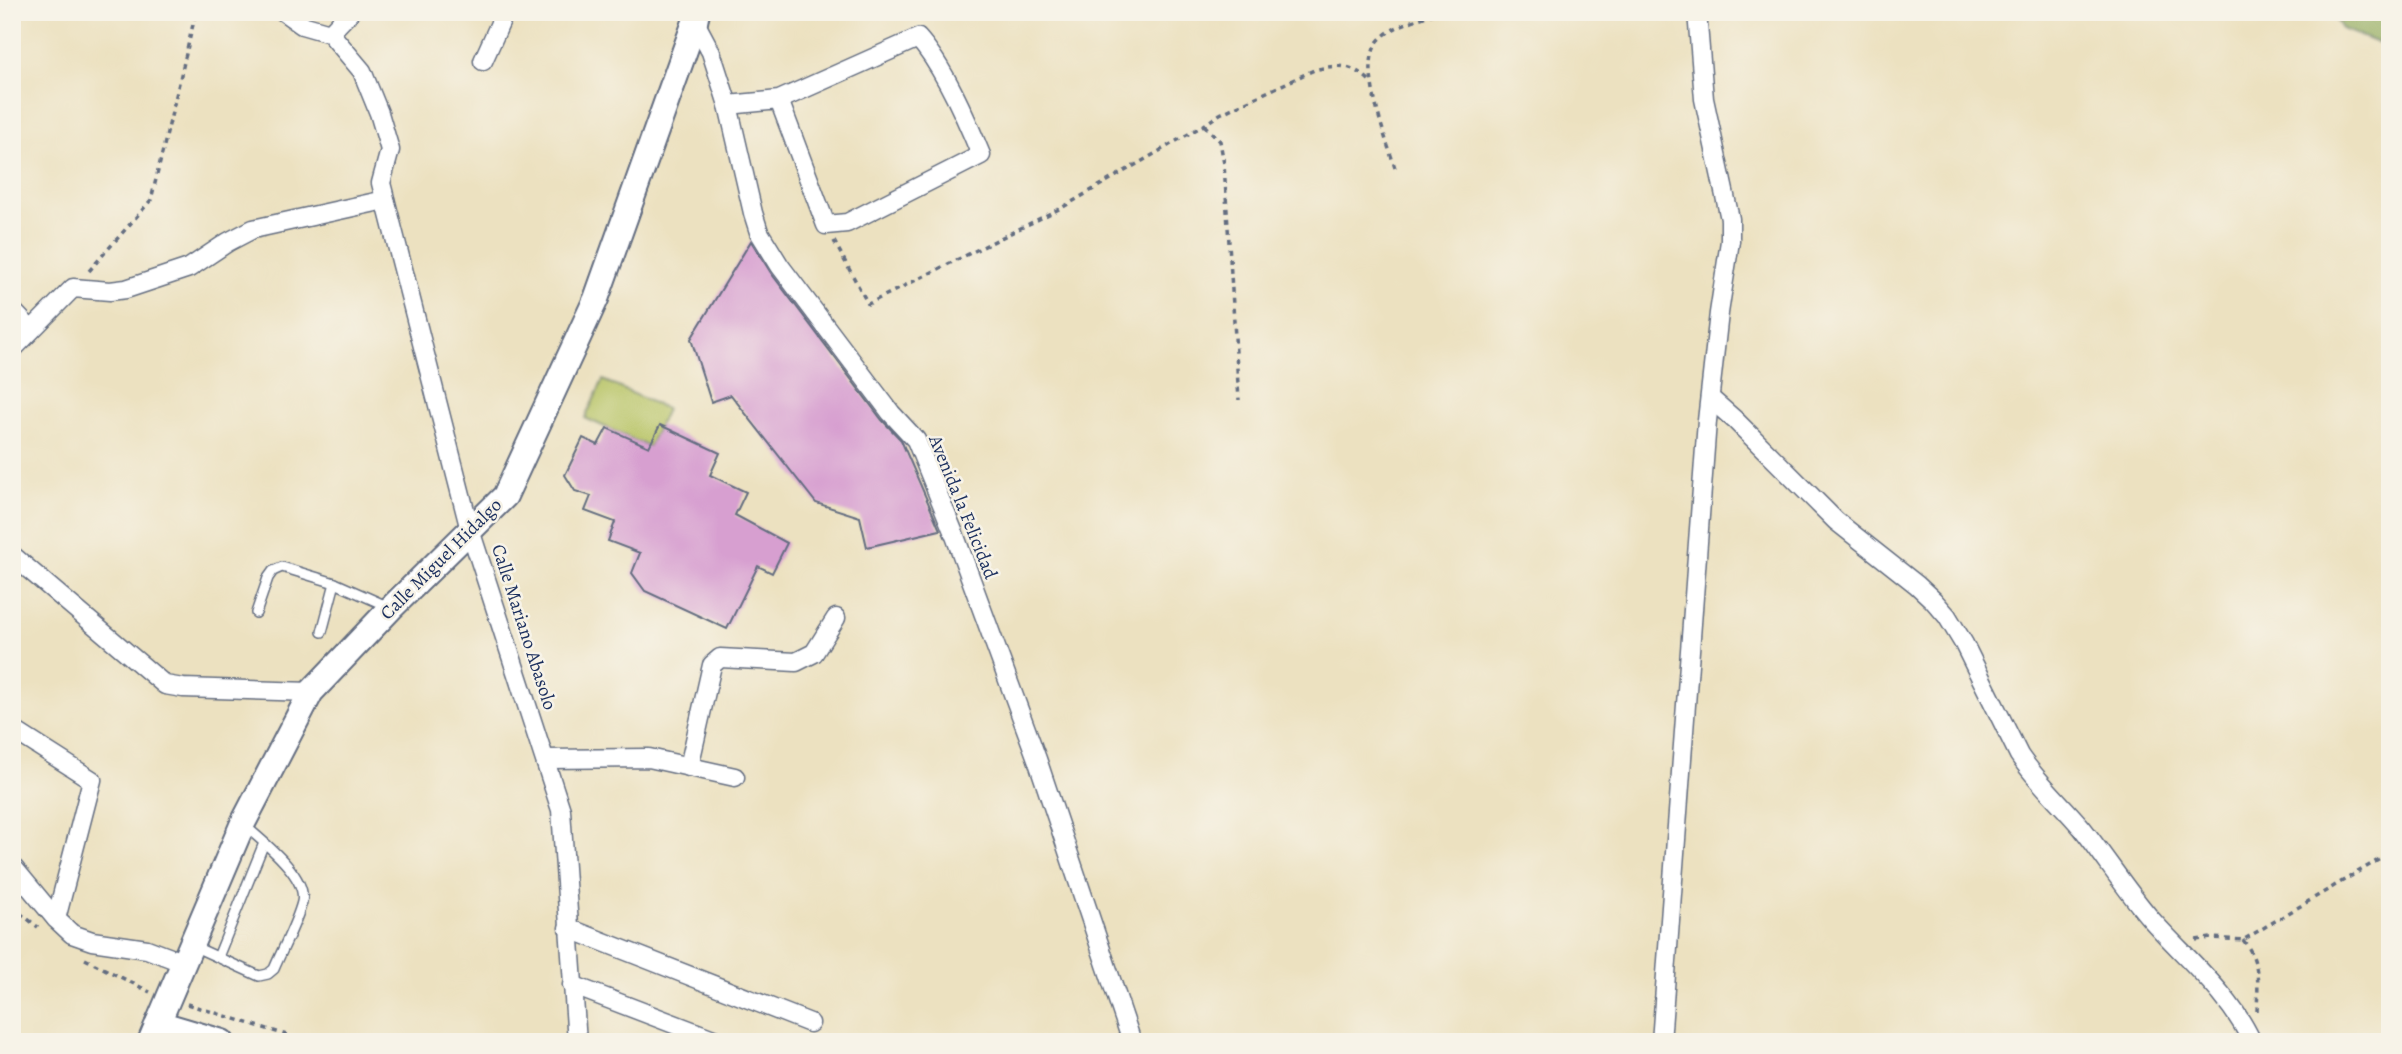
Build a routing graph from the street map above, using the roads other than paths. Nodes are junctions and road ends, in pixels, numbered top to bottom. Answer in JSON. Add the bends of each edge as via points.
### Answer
{"nodes":[{"id":1,"x":284,"y":12,"type":"edge"},
{"id":2,"x":350,"y":12,"type":"edge"},
{"id":3,"x":505,"y":12,"type":"edge"},
{"id":4,"x":1697,"y":12,"type":"edge"},
{"id":5,"x":696,"y":17,"type":"edge"},
{"id":6,"x":330,"y":33,"type":"junction"},
{"id":7,"x":483,"y":61,"type":"dead end"},
{"id":8,"x":779,"y":100,"type":"junction"},
{"id":9,"x":729,"y":105,"type":"junction"},
{"id":10,"x":385,"y":200,"type":"junction"},
{"id":11,"x":12,"y":310,"type":"edge"},
{"id":12,"x":32,"y":330,"type":"junction"},
{"id":13,"x":12,"y":350,"type":"edge"},
{"id":14,"x":1710,"y":398,"type":"junction"},
{"id":15,"x":470,"y":530,"type":"junction"},
{"id":16,"x":12,"y":555,"type":"edge"},
{"id":17,"x":335,"y":583,"type":"junction"},
{"id":18,"x":391,"y":608,"type":"junction"},
{"id":19,"x":256,"y":613,"type":"dead end"},
{"id":20,"x":836,"y":618,"type":"dead end"},
{"id":21,"x":322,"y":632,"type":"dead end"},
{"id":22,"x":311,"y":692,"type":"junction"},
{"id":23,"x":12,"y":729,"type":"edge"},
{"id":24,"x":546,"y":759,"type":"junction"},
{"id":25,"x":689,"y":767,"type":"junction"},
{"id":26,"x":734,"y":777,"type":"dead end"},
{"id":27,"x":243,"y":823,"type":"junction"},
{"id":28,"x":264,"y":843,"type":"junction"},
{"id":29,"x":12,"y":866,"type":"edge"},
{"id":30,"x":56,"y":919,"type":"junction"},
{"id":31,"x":568,"y":928,"type":"junction"},
{"id":32,"x":187,"y":954,"type":"junction"},
{"id":33,"x":218,"y":957,"type":"junction"},
{"id":34,"x":572,"y":985,"type":"junction"},
{"id":35,"x":810,"y":1023,"type":"dead end"},
{"id":36,"x":154,"y":1032,"type":"edge"},
{"id":37,"x":2251,"y":1041,"type":"edge"},
{"id":38,"x":222,"y":1042,"type":"edge"},
{"id":39,"x":577,"y":1042,"type":"edge"},
{"id":40,"x":720,"y":1042,"type":"edge"},
{"id":41,"x":1132,"y":1042,"type":"edge"},
{"id":42,"x":1661,"y":1042,"type":"edge"}],
"edges":[{"from":1,"to":6,"type":"street","via":[[302,25]]},
{"from":2,"to":6,"type":"street"},
{"from":3,"to":7,"type":"street"},
{"from":4,"to":14,"type":"street","via":[[1704,99],[1730,219]]},
{"from":5,"to":9,"type":"street","name":"Avenida la Felicidad"},
{"from":5,"to":15,"type":"main road","name":"Calle Miguel Hidalgo","via":[[596,299],[505,496]]},
{"from":6,"to":10,"type":"street","name":"Calle Mariano Abasolo","via":[[362,71],[379,113],[390,150],[381,183]]},
{"from":8,"to":8,"type":"street","via":[[918,38],[930,51],[981,155],[847,223],[826,225]]},
{"from":8,"to":9,"type":"street"},
{"from":9,"to":41,"type":"street","name":"Avenida la Felicidad","via":[[759,232],[891,413],[916,440],[1037,759]]},
{"from":10,"to":12,"type":"street","via":[[253,229],[189,268],[126,289],[73,288]]},
{"from":10,"to":15,"type":"street","name":"Calle Mariano Abasolo"},
{"from":11,"to":12,"type":"street"},
{"from":12,"to":13,"type":"street"},
{"from":14,"to":37,"type":"street","via":[[1836,522],[1947,616],[2030,771],[2080,826],[2148,916],[2227,1002]]},
{"from":14,"to":42,"type":"street"},
{"from":15,"to":18,"type":"main road","name":"Calle Miguel Hidalgo"},
{"from":15,"to":24,"type":"street","name":"Calle Mariano Abasolo"},
{"from":16,"to":22,"type":"street","via":[[165,685]]},
{"from":17,"to":18,"type":"lane"},
{"from":17,"to":19,"type":"lane","via":[[282,567],[272,570]]},
{"from":17,"to":21,"type":"lane"},
{"from":18,"to":22,"type":"main road","name":"Calle Miguel Hidalgo"},
{"from":20,"to":25,"type":"street","via":[[814,653],[796,662],[720,658],[712,665]]},
{"from":22,"to":27,"type":"main road","name":"Calle Miguel Hidalgo"},
{"from":23,"to":30,"type":"street","via":[[92,780]]},
{"from":24,"to":25,"type":"street","via":[[649,758]]},
{"from":24,"to":31,"type":"street","name":"Calle Mariano Abasolo","via":[[561,810]]},
{"from":25,"to":26,"type":"street"},
{"from":27,"to":28,"type":"lane"},
{"from":27,"to":32,"type":"main road","name":"Calle Miguel Hidalgo"},
{"from":28,"to":33,"type":"lane"},
{"from":28,"to":33,"type":"lane","via":[[293,873],[302,901],[268,974],[259,976]]},
{"from":29,"to":30,"type":"street"},
{"from":30,"to":32,"type":"street","via":[[72,933],[92,940]]},
{"from":31,"to":34,"type":"street","name":"Calle Mariano Abasolo"},
{"from":31,"to":35,"type":"street"},
{"from":32,"to":33,"type":"lane"},
{"from":32,"to":36,"type":"main road","name":"Calle Miguel Hidalgo"},
{"from":34,"to":39,"type":"street","name":"Calle Mariano Abasolo"},
{"from":34,"to":40,"type":"street"},
{"from":36,"to":38,"type":"main road"}]}
